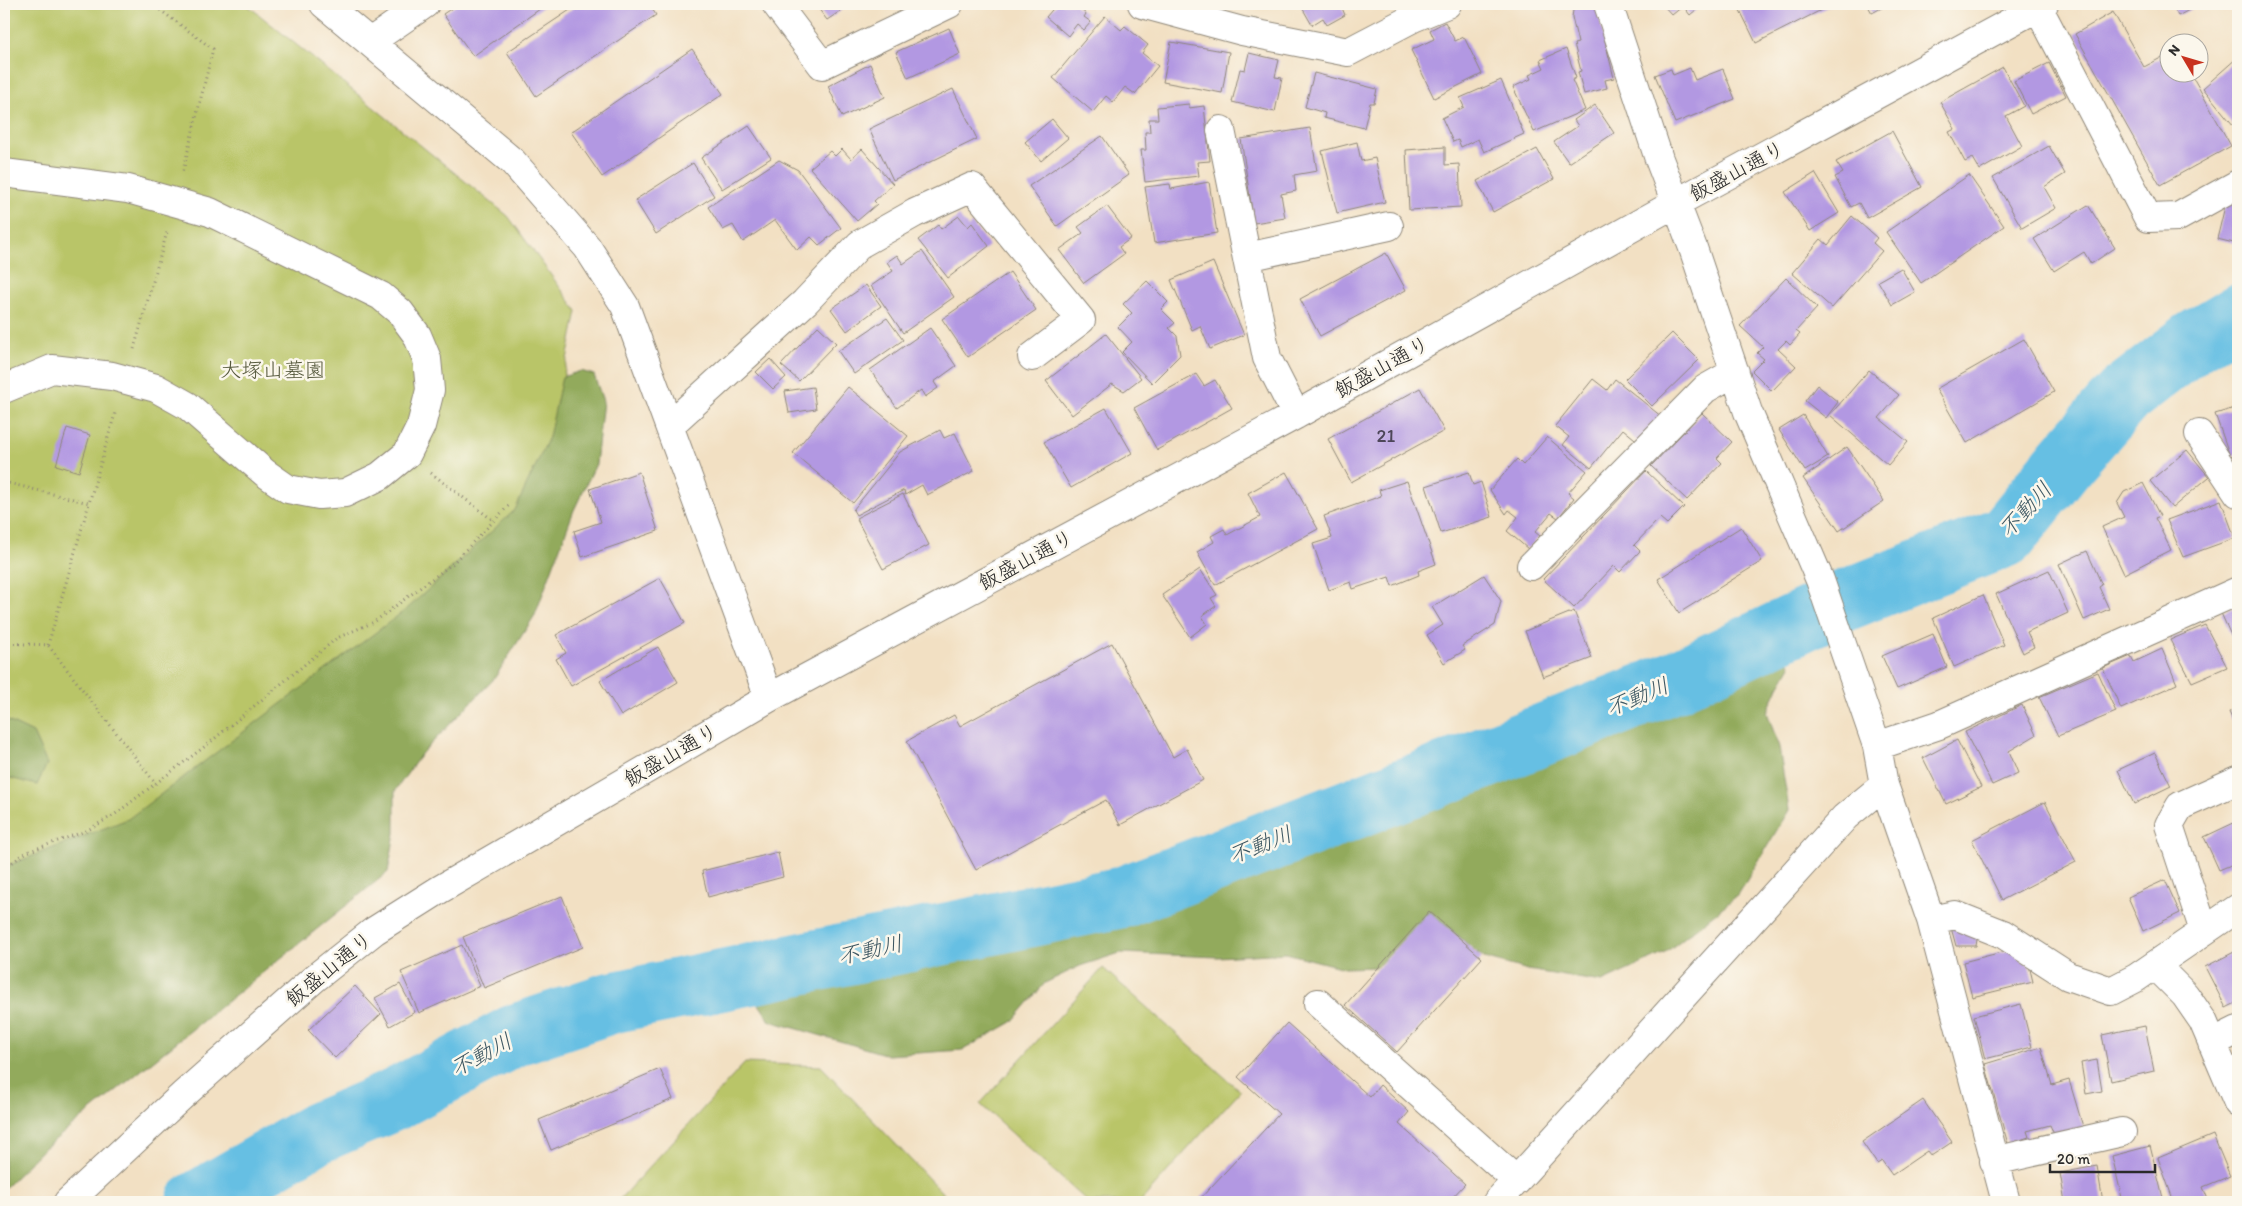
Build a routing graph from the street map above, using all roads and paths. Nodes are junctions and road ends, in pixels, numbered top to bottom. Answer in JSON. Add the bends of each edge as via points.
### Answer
{"nodes":[{"id":1,"x":152,"y":4,"type":"edge"},
{"id":2,"x":324,"y":4,"type":"edge"},
{"id":3,"x":425,"y":4,"type":"edge"},
{"id":4,"x":776,"y":4,"type":"edge"},
{"id":5,"x":948,"y":4,"type":"edge"},
{"id":6,"x":1142,"y":4,"type":"edge"},
{"id":7,"x":1447,"y":4,"type":"edge"},
{"id":8,"x":1608,"y":4,"type":"edge"},
{"id":9,"x":2041,"y":5,"type":"edge"},
{"id":10,"x":1409,"y":11,"type":"edge"},
{"id":11,"x":370,"y":42,"type":"junction"},
{"id":12,"x":1221,"y":130,"type":"dead end"},
{"id":13,"x":4,"y":173,"type":"edge"},
{"id":14,"x":2238,"y":184,"type":"edge"},
{"id":15,"x":176,"y":202,"type":"junction"},
{"id":16,"x":1676,"y":203,"type":"junction"},
{"id":17,"x":1389,"y":226,"type":"dead end"},
{"id":18,"x":1247,"y":257,"type":"junction"},
{"id":19,"x":1032,"y":357,"type":"dead end"},
{"id":20,"x":1735,"y":372,"type":"junction"},
{"id":21,"x":125,"y":380,"type":"junction"},
{"id":22,"x":4,"y":389,"type":"edge"},
{"id":23,"x":1296,"y":415,"type":"junction"},
{"id":24,"x":670,"y":425,"type":"junction"},
{"id":25,"x":2199,"y":434,"type":"dead end"},
{"id":26,"x":407,"y":454,"type":"junction"},
{"id":27,"x":4,"y":482,"type":"edge"},
{"id":28,"x":2238,"y":493,"type":"edge"},
{"id":29,"x":89,"y":504,"type":"junction"},
{"id":30,"x":511,"y":504,"type":"dead end"},
{"id":31,"x":494,"y":521,"type":"junction"},
{"id":32,"x":1531,"y":566,"type":"dead end"},
{"id":33,"x":2238,"y":592,"type":"edge"},
{"id":34,"x":4,"y":643,"type":"edge"},
{"id":35,"x":48,"y":645,"type":"junction"},
{"id":36,"x":769,"y":698,"type":"junction"},
{"id":37,"x":1877,"y":746,"type":"junction"},
{"id":38,"x":2238,"y":780,"type":"edge"},
{"id":39,"x":156,"y":784,"type":"junction"},
{"id":40,"x":1884,"y":785,"type":"junction"},
{"id":41,"x":4,"y":854,"type":"edge"},
{"id":42,"x":10,"y":863,"type":"junction"},
{"id":43,"x":4,"y":868,"type":"edge"},
{"id":44,"x":2238,"y":908,"type":"edge"},
{"id":45,"x":1930,"y":920,"type":"junction"},
{"id":46,"x":2204,"y":931,"type":"junction"},
{"id":47,"x":2155,"y":965,"type":"junction"},
{"id":48,"x":1318,"y":1003,"type":"dead end"},
{"id":49,"x":2238,"y":1030,"type":"edge"},
{"id":50,"x":2212,"y":1043,"type":"junction"},
{"id":51,"x":2238,"y":1102,"type":"edge"},
{"id":52,"x":2122,"y":1132,"type":"dead end"},
{"id":53,"x":1994,"y":1161,"type":"junction"},
{"id":54,"x":1517,"y":1181,"type":"junction"},
{"id":55,"x":68,"y":1202,"type":"edge"},
{"id":56,"x":1497,"y":1202,"type":"edge"},
{"id":57,"x":2006,"y":1202,"type":"edge"}],
"edges":[{"from":1,"to":15,"type":"path","via":[[213,49]]},
{"from":2,"to":11,"type":"street"},
{"from":3,"to":11,"type":"street"},
{"from":4,"to":5,"type":"street","via":[[822,65]]},
{"from":6,"to":10,"type":"street","via":[[1242,32],[1348,52]]},
{"from":7,"to":10,"type":"street"},
{"from":8,"to":16,"type":"street"},
{"from":9,"to":14,"type":"street","via":[[2148,218],[2178,217]]},
{"from":9,"to":16,"type":"street","name":"飯盛山通り"},
{"from":11,"to":24,"type":"street","via":[[513,162],[588,247],[625,306]]},
{"from":12,"to":18,"type":"street"},
{"from":13,"to":15,"type":"street","via":[[128,189]]},
{"from":15,"to":21,"type":"path"},
{"from":15,"to":26,"type":"street","via":[[210,212],[381,296],[400,312],[417,334],[427,359],[430,390],[421,426]]},
{"from":16,"to":20,"type":"street"},
{"from":16,"to":23,"type":"street","name":"飯盛山通り"},
{"from":17,"to":18,"type":"street"},
{"from":18,"to":23,"type":"street","via":[[1267,358]]},
{"from":19,"to":24,"type":"street","via":[[1081,320],[972,187],[915,213],[860,244],[806,302]]},
{"from":20,"to":32,"type":"street","via":[[1706,389]]},
{"from":20,"to":37,"type":"street","via":[[1748,412],[1820,580]]},
{"from":21,"to":22,"type":"street","via":[[52,369]]},
{"from":21,"to":26,"type":"street","via":[[156,388],[188,406],[288,489],[319,495],[345,493],[380,476]]},
{"from":21,"to":29,"type":"path"},
{"from":23,"to":36,"type":"street","name":"飯盛山通り"},
{"from":24,"to":36,"type":"street"},
{"from":25,"to":28,"type":"street"},
{"from":26,"to":31,"type":"path"},
{"from":27,"to":29,"type":"path"},
{"from":29,"to":35,"type":"path"},
{"from":30,"to":31,"type":"path"},
{"from":31,"to":39,"type":"path","via":[[452,564],[374,622],[337,638]]},
{"from":33,"to":37,"type":"street","via":[[1939,725]]},
{"from":34,"to":35,"type":"path"},
{"from":35,"to":39,"type":"path"},
{"from":36,"to":55,"type":"street","name":"飯盛山通り","via":[[374,931],[315,978],[183,1094]]},
{"from":37,"to":40,"type":"street"},
{"from":38,"to":46,"type":"street","via":[[2180,806],[2169,825]]},
{"from":39,"to":42,"type":"path","via":[[114,816],[86,831],[27,852]]},
{"from":40,"to":45,"type":"street"},
{"from":40,"to":54,"type":"street","via":[[1845,817]]},
{"from":41,"to":42,"type":"path"},
{"from":42,"to":43,"type":"path"},
{"from":44,"to":46,"type":"street"},
{"from":45,"to":47,"type":"street","via":[[1955,915],[2003,934],[2068,976],[2111,991]]},
{"from":45,"to":53,"type":"street"},
{"from":46,"to":47,"type":"street"},
{"from":47,"to":50,"type":"street","via":[[2185,995],[2203,1020]]},
{"from":48,"to":54,"type":"street"},
{"from":49,"to":50,"type":"street"},
{"from":50,"to":51,"type":"street"},
{"from":52,"to":53,"type":"street"},
{"from":53,"to":57,"type":"street"},
{"from":54,"to":56,"type":"street"}]}
